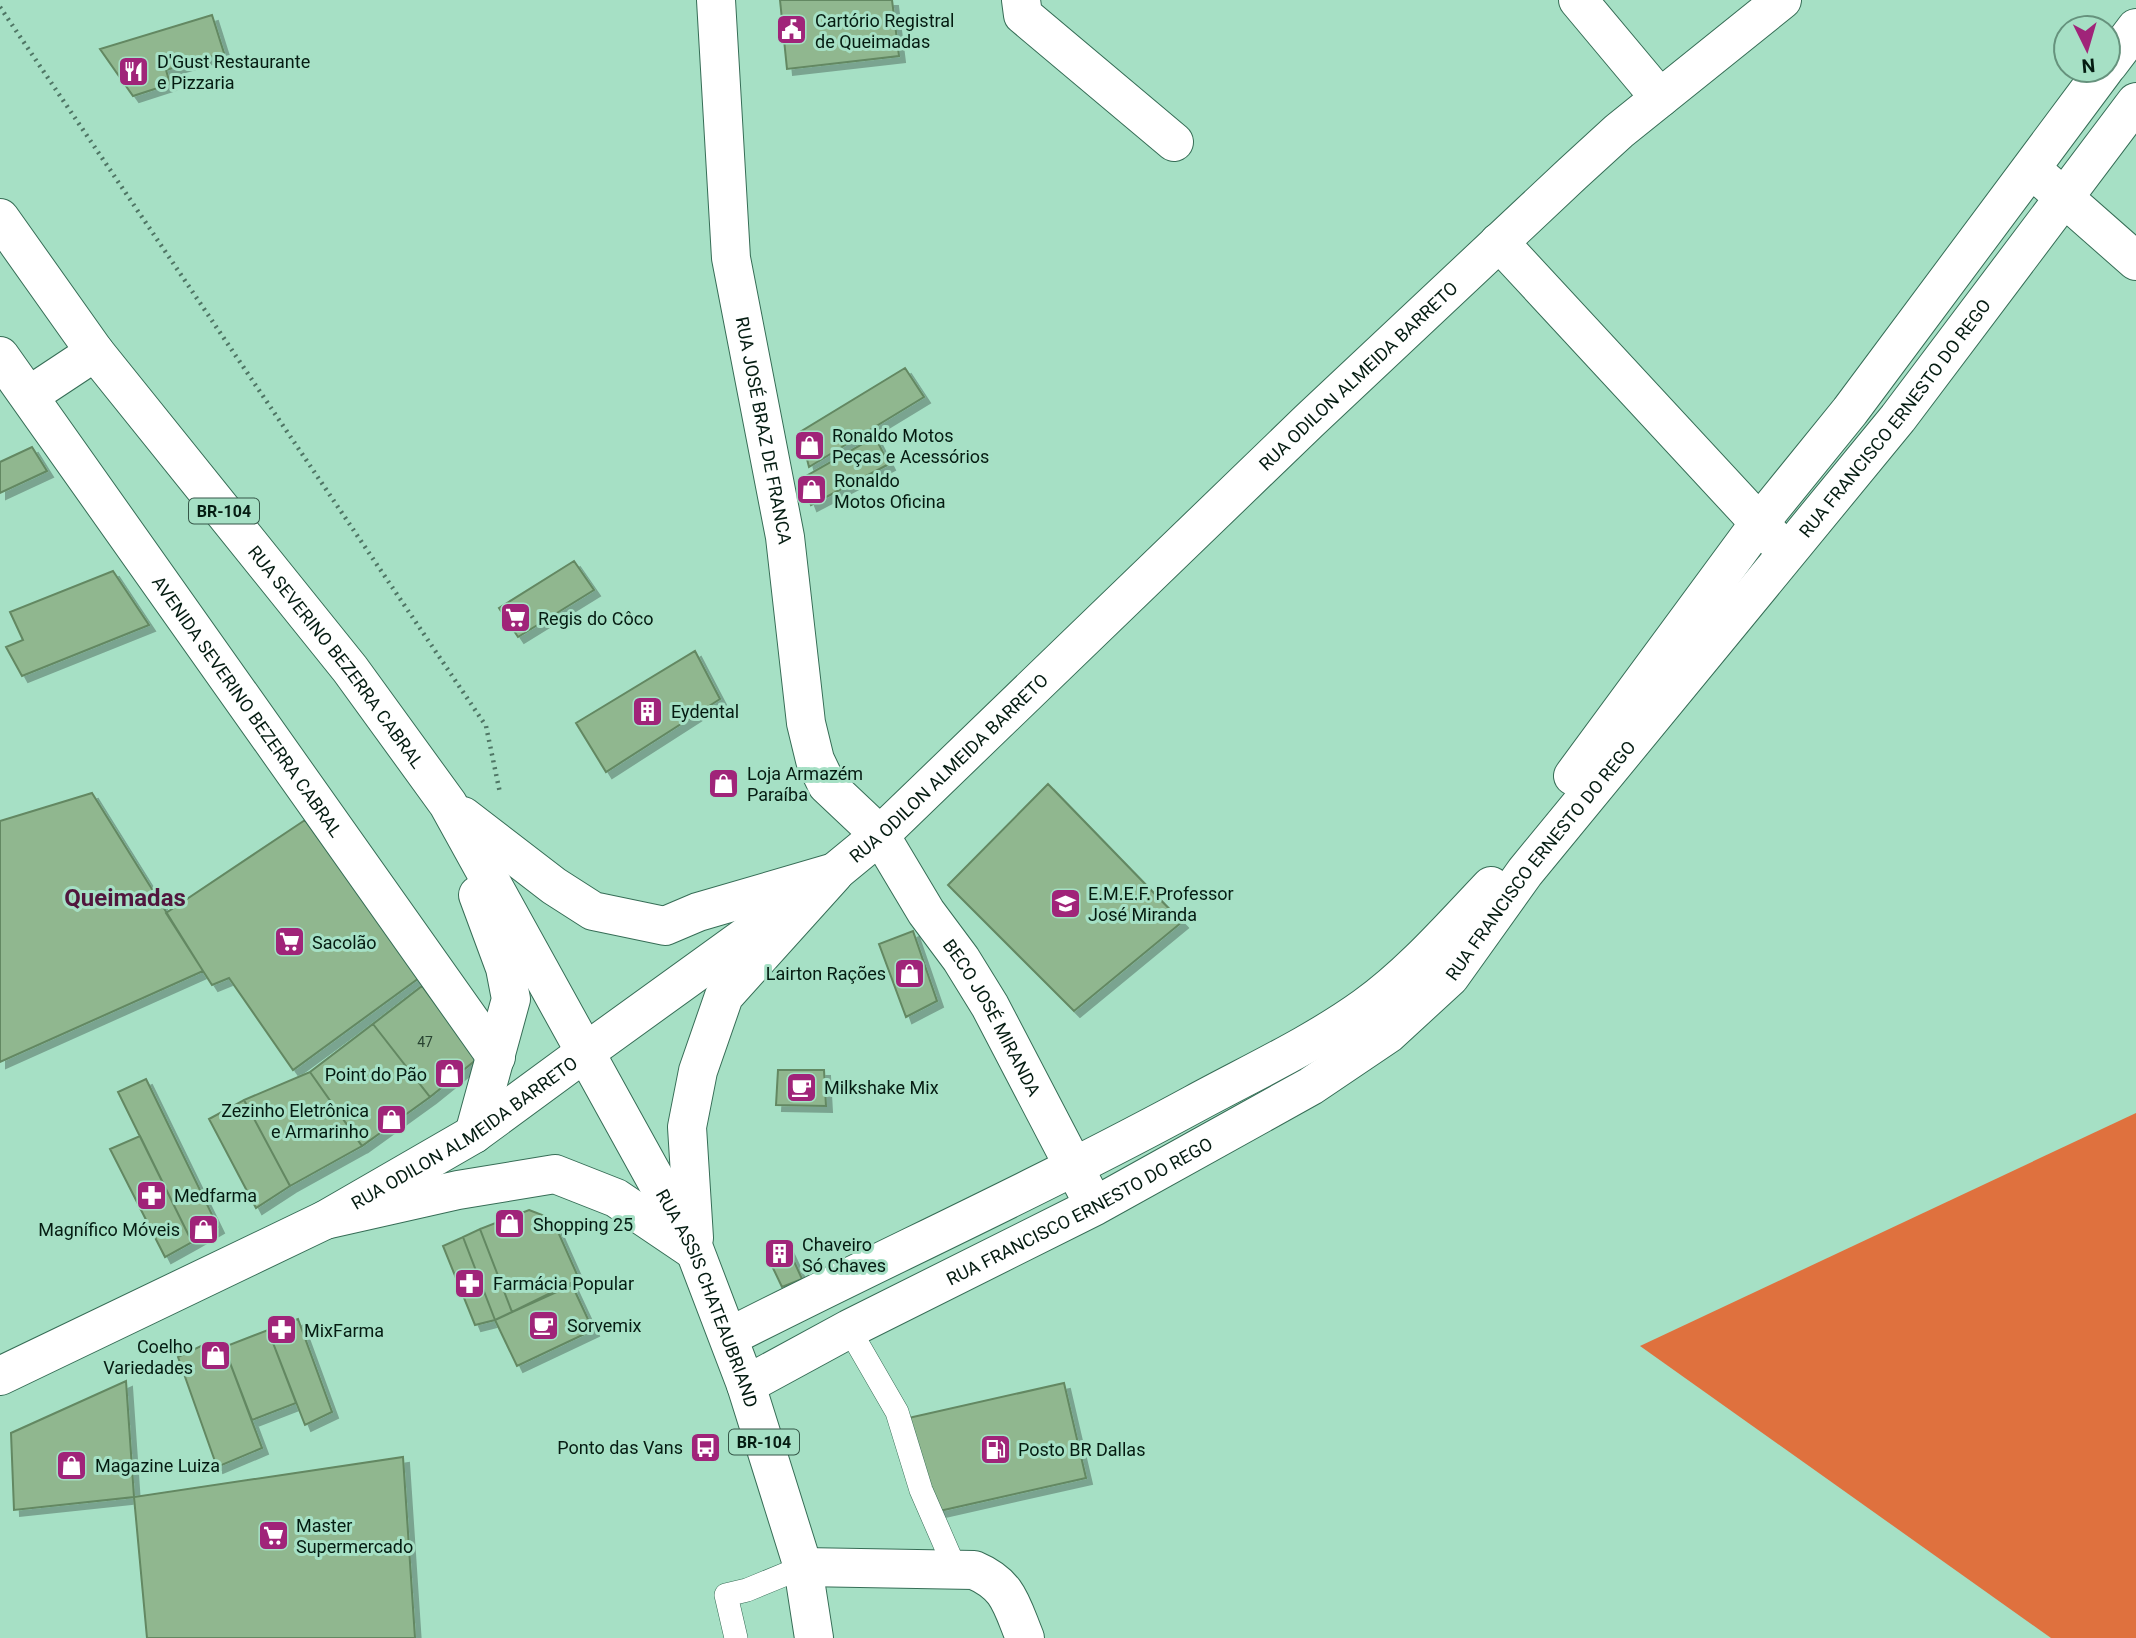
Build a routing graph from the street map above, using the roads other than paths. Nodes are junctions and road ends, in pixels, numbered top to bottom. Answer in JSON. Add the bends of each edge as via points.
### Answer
{"nodes":[{"id":1,"x":716,"y":0,"type":"edge"},
{"id":2,"x":1021,"y":0,"type":"edge"},
{"id":3,"x":1578,"y":0,"type":"edge"},
{"id":4,"x":1782,"y":0,"type":"edge"},
{"id":5,"x":2136,"y":28,"type":"edge"},
{"id":6,"x":2122,"y":46,"type":"edge"},
{"id":7,"x":2093,"y":84,"type":"edge"},
{"id":8,"x":1660,"y":98,"type":"junction"},
{"id":9,"x":2136,"y":102,"type":"edge"},
{"id":10,"x":1174,"y":142,"type":"dead end"},
{"id":11,"x":2029,"y":167,"type":"junction"},
{"id":12,"x":2064,"y":196,"type":"junction"},
{"id":13,"x":0,"y":218,"type":"edge"},
{"id":14,"x":1499,"y":242,"type":"junction"},
{"id":15,"x":2136,"y":261,"type":"edge"},
{"id":16,"x":95,"y":352,"type":"junction"},
{"id":17,"x":0,"y":356,"type":"edge"},
{"id":18,"x":30,"y":396,"type":"junction"},
{"id":19,"x":1760,"y":522,"type":"junction"},
{"id":20,"x":1787,"y":553,"type":"junction"},
{"id":21,"x":448,"y":804,"type":"junction"},
{"id":22,"x":880,"y":835,"type":"junction"},
{"id":23,"x":835,"y":872,"type":"junction"},
{"id":24,"x":587,"y":1051,"type":"junction"},
{"id":25,"x":496,"y":1057,"type":"junction"},
{"id":26,"x":474,"y":1134,"type":"junction"},
{"id":27,"x":1074,"y":1169,"type":"junction"},
{"id":28,"x":1096,"y":1206,"type":"junction"},
{"id":29,"x":325,"y":1220,"type":"junction"},
{"id":30,"x":695,"y":1251,"type":"junction"},
{"id":31,"x":849,"y":1329,"type":"junction"},
{"id":32,"x":729,"y":1337,"type":"junction"},
{"id":33,"x":0,"y":1376,"type":"edge"},
{"id":34,"x":746,"y":1385,"type":"junction"},
{"id":35,"x":803,"y":1567,"type":"junction"},
{"id":36,"x":955,"y":1568,"type":"junction"},
{"id":37,"x":736,"y":1638,"type":"edge"},
{"id":38,"x":814,"y":1638,"type":"edge"},
{"id":39,"x":1025,"y":1638,"type":"edge"}],
"edges":[{"from":1,"to":22,"type":"main road","name":"RUA JOSÉ BRAZ DE FRANCA","via":[[731,258],[785,537],[806,723],[827,785]]},
{"from":2,"to":10,"type":"main road","via":[[1023,15]]},
{"from":3,"to":8,"type":"main road"},
{"from":4,"to":8,"type":"main road","name":"RUA ODILON ALMEIDA BARRETO"},
{"from":5,"to":6,"type":"main road"},
{"from":7,"to":11,"type":"main road","name":"RUA FRANCISCO ERNESTO DO REGO"},
{"from":8,"to":14,"type":"main road","name":"RUA ODILON ALMEIDA BARRETO"},
{"from":9,"to":12,"type":"main road","name":"RUA FRANCISCO ERNESTO DO REGO"},
{"from":11,"to":12,"type":"main road"},
{"from":11,"to":19,"type":"main road","name":"RUA FRANCISCO ERNESTO DO REGO","via":[[1850,411]]},
{"from":12,"to":15,"type":"main road"},
{"from":12,"to":20,"type":"main road","name":"RUA FRANCISCO ERNESTO DO REGO","via":[[1898,418]]},
{"from":13,"to":16,"type":"main road","name":"RUA SEVERINO BEZERRA CABRAL","number":"BR-104"},
{"from":14,"to":19,"type":"main road"},
{"from":14,"to":22,"type":"main road","name":"RUA ODILON ALMEIDA BARRETO"},
{"from":16,"to":18,"type":"main road"},
{"from":16,"to":21,"type":"main road","name":"RUA SEVERINO BEZERRA CABRAL","number":"BR-104","via":[[350,669]]},
{"from":17,"to":18,"type":"main road","name":"AVENIDA SEVERINO BEZERRA CABRAL"},
{"from":18,"to":25,"type":"main road","name":"AVENIDA SEVERINO BEZERRA CABRAL"},
{"from":19,"to":20,"type":"main road"},
{"from":19,"to":27,"type":"main road","name":"RUA FRANCISCO ERNESTO DO REGO","via":[[1495,881],[1425,954],[1343,1021]]},
{"from":20,"to":28,"type":"main road","name":"RUA FRANCISCO ERNESTO DO REGO","via":[[1525,872],[1450,977],[1388,1034],[1311,1086]]},
{"from":21,"to":23,"type":"main road","via":[[593,911],[664,926]]},
{"from":21,"to":24,"type":"main road","name":"RUA SEVERINO BEZERRA CABRAL","number":"BR-104"},
{"from":21,"to":25,"type":"main road","via":[[505,968],[511,999]]},
{"from":22,"to":23,"type":"main road","name":"RUA ODILON ALMEIDA BARRETO"},
{"from":22,"to":27,"type":"main road","name":"BECO JOSÉ MIRANDA","via":[[990,1006]]},
{"from":23,"to":24,"type":"main road","name":"RUA ODILON ALMEIDA BARRETO"},
{"from":23,"to":30,"type":"main road","via":[[724,996],[698,1071],[687,1127]]},
{"from":24,"to":26,"type":"main road","name":"RUA ODILON ALMEIDA BARRETO"},
{"from":24,"to":30,"type":"main road","name":"RUA ASSIS CHATEAUBRIAND","number":"BR-104"},
{"from":25,"to":26,"type":"main road"},
{"from":26,"to":29,"type":"main road","name":"RUA ODILON ALMEIDA BARRETO"},
{"from":27,"to":28,"type":"main road","name":"BECO JOSÉ MIRANDA"},
{"from":27,"to":32,"type":"main road","name":"RUA FRANCISCO ERNESTO DO REGO"},
{"from":28,"to":31,"type":"main road","name":"RUA FRANCISCO ERNESTO DO REGO"},
{"from":29,"to":30,"type":"main road","via":[[555,1174],[616,1198]]},
{"from":29,"to":33,"type":"main road","name":"RUA ODILON ALMEIDA BARRETO"},
{"from":30,"to":32,"type":"main road","name":"RUA ASSIS CHATEAUBRIAND","number":"BR-104"},
{"from":31,"to":34,"type":"main road","name":"RUA FRANCISCO ERNESTO DO REGO"},
{"from":31,"to":36,"type":"lane","via":[[897,1412],[921,1490]]},
{"from":32,"to":34,"type":"main road","name":"RUA ASSIS CHATEAUBRIAND","number":"BR-104"},
{"from":34,"to":35,"type":"main road","name":"RUA ASSIS CHATEAUBRIAND","number":"BR-104"},
{"from":35,"to":36,"type":"main road"},
{"from":35,"to":37,"type":"lane","via":[[726,1595]]},
{"from":35,"to":38,"type":"main road","name":"RUA ASSIS CHATEAUBRIAND","number":"BR-104"},
{"from":36,"to":39,"type":"main road","via":[[974,1570],[1005,1589]]}]}
